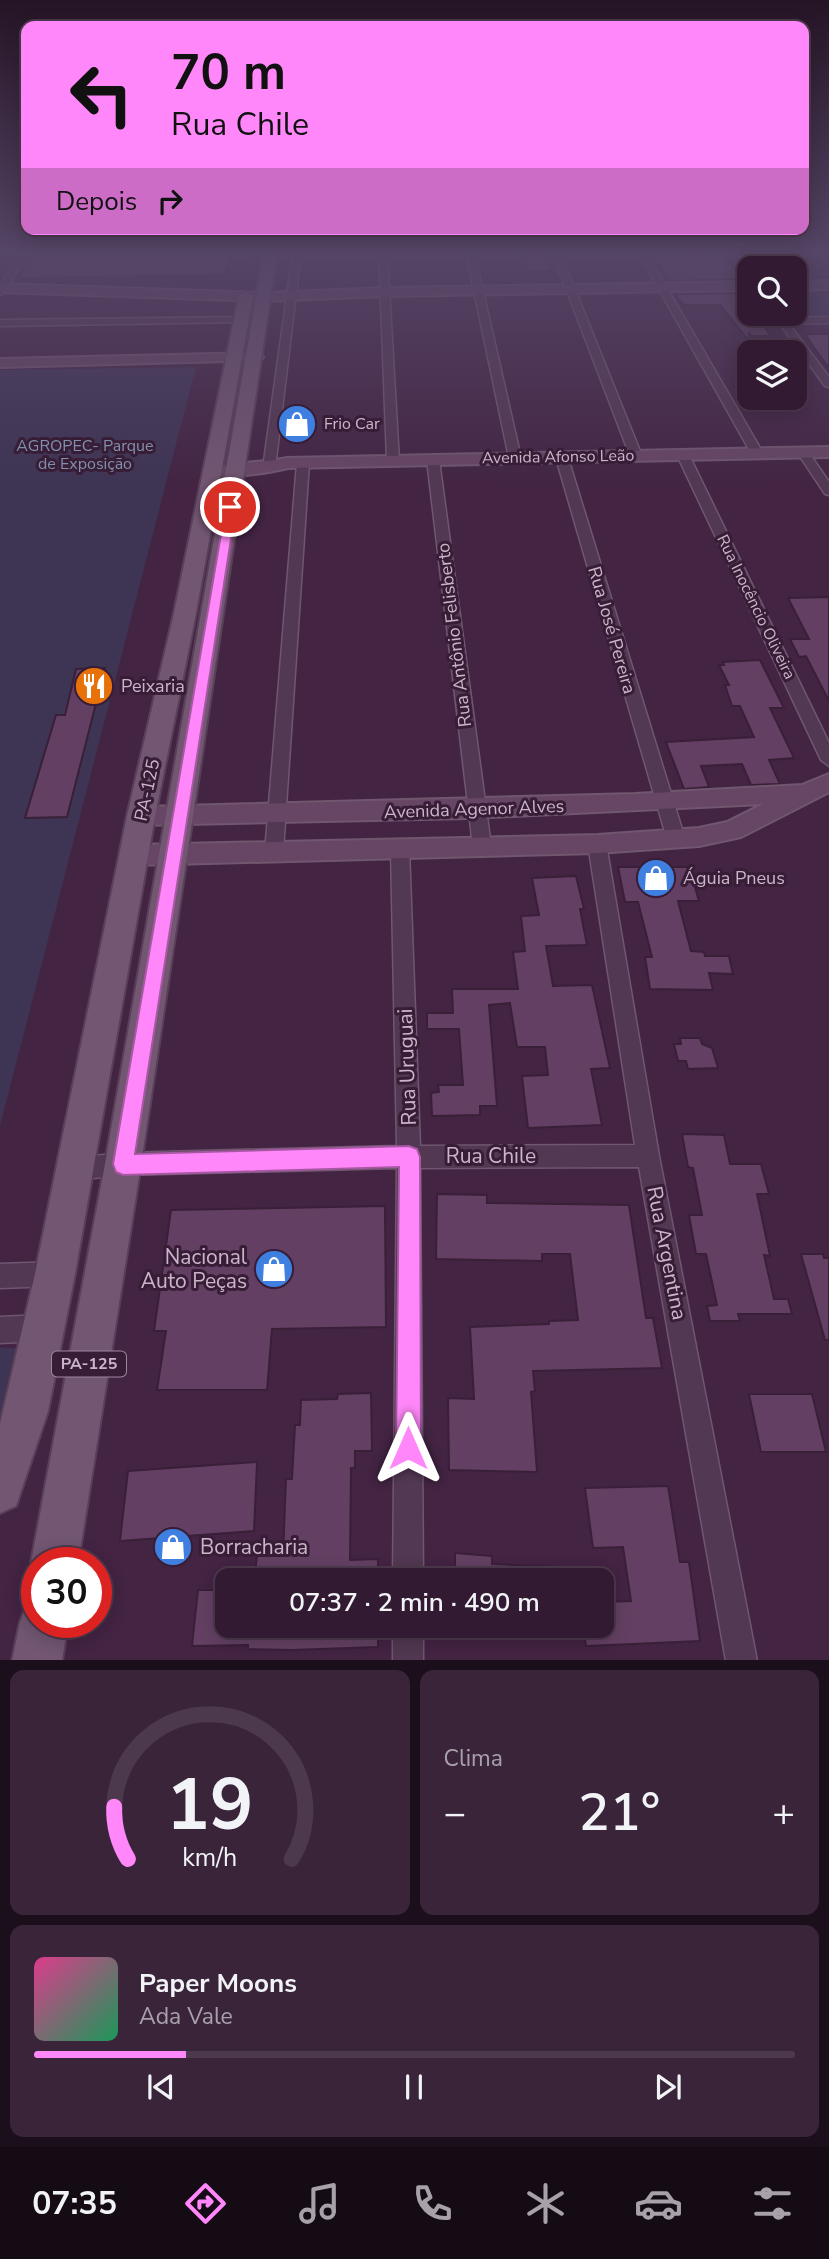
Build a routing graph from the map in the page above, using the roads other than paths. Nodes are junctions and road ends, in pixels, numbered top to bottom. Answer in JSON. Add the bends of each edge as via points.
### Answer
{"nodes":[{"id":1,"x":249,"y":329,"type":"edge"},
{"id":2,"x":288,"y":329,"type":"edge"},
{"id":3,"x":387,"y":329,"type":"edge"},
{"id":4,"x":487,"y":329,"type":"edge"},
{"id":5,"x":586,"y":329,"type":"edge"},
{"id":6,"x":686,"y":329,"type":"edge"},
{"id":7,"x":788,"y":329,"type":"edge"},
{"id":8,"x":244,"y":361,"type":"junction"},
{"id":9,"x":0,"y":363,"type":"edge"},
{"id":10,"x":0,"y":368,"type":"edge"},
{"id":11,"x":829,"y":384,"type":"edge"},
{"id":12,"x":803,"y":452,"type":"junction"},
{"id":13,"x":829,"y":452,"type":"edge"},
{"id":14,"x":757,"y":453,"type":"junction"},
{"id":15,"x":683,"y":455,"type":"junction"},
{"id":16,"x":636,"y":456,"type":"junction"},
{"id":17,"x":515,"y":458,"type":"junction"},
{"id":18,"x":562,"y":458,"type":"junction"},
{"id":19,"x":433,"y":460,"type":"junction"},
{"id":20,"x":393,"y":461,"type":"junction"},
{"id":21,"x":270,"y":463,"type":"junction"},
{"id":22,"x":295,"y":463,"type":"junction"},
{"id":23,"x":225,"y":465,"type":"junction"},
{"id":24,"x":829,"y":491,"type":"edge"},
{"id":25,"x":201,"y":526,"type":"junction"},
{"id":26,"x":227,"y":526,"type":"junction"},
{"id":27,"x":214,"y":612,"type":"junction"},
{"id":28,"x":185,"y":613,"type":"junction"},
{"id":29,"x":829,"y":760,"type":"edge"},
{"id":30,"x":818,"y":787,"type":"edge"},
{"id":31,"x":663,"y":802,"type":"junction"},
{"id":32,"x":475,"y":809,"type":"junction"},
{"id":33,"x":180,"y":815,"type":"junction"},
{"id":34,"x":276,"y":815,"type":"junction"},
{"id":35,"x":141,"y":816,"type":"junction"},
{"id":36,"x":676,"y":839,"type":"junction"},
{"id":37,"x":597,"y":844,"type":"junction"},
{"id":38,"x":482,"y":846,"type":"junction"},
{"id":39,"x":400,"y":848,"type":"junction"},
{"id":40,"x":274,"y":852,"type":"junction"},
{"id":41,"x":173,"y":854,"type":"junction"},
{"id":42,"x":134,"y":855,"type":"junction"},
{"id":43,"x":649,"y":1156,"type":"junction"},
{"id":44,"x":409,"y":1157,"type":"junction"},
{"id":45,"x":123,"y":1164,"type":"junction"},
{"id":46,"x":74,"y":1168,"type":"junction"},
{"id":47,"x":55,"y":1274,"type":"junction"},
{"id":48,"x":0,"y":1276,"type":"edge"},
{"id":49,"x":41,"y":1328,"type":"junction"},
{"id":50,"x":0,"y":1330,"type":"edge"},
{"id":51,"x":0,"y":1490,"type":"edge"},
{"id":52,"x":57,"y":1547,"type":"edge"},
{"id":53,"x":408,"y":1568,"type":"edge"},
{"id":54,"x":41,"y":1638,"type":"edge"},
{"id":55,"x":408,"y":1638,"type":"edge"},
{"id":56,"x":37,"y":1660,"type":"edge"},
{"id":57,"x":408,"y":1660,"type":"edge"},
{"id":58,"x":742,"y":1660,"type":"edge"}],
"edges":[{"from":1,"to":8,"type":"main road","name":"PA-125","number":"PA-125"},
{"from":2,"to":21,"type":"street"},
{"from":3,"to":20,"type":"street"},
{"from":4,"to":17,"type":"street"},
{"from":5,"to":16,"type":"street"},
{"from":6,"to":14,"type":"street"},
{"from":7,"to":11,"type":"street"},
{"from":8,"to":9,"type":"street"},
{"from":8,"to":10,"type":"street"},
{"from":8,"to":23,"type":"main road","name":"PA-125","number":"PA-125"},
{"from":12,"to":13,"type":"street","name":"Avenida Afonso Leão"},
{"from":12,"to":14,"type":"street","name":"Avenida Afonso Leão"},
{"from":12,"to":24,"type":"street"},
{"from":14,"to":15,"type":"street","name":"Avenida Afonso Leão"},
{"from":15,"to":16,"type":"street","name":"Avenida Afonso Leão"},
{"from":15,"to":29,"type":"street","name":"Rua Inocêncio Oliveira"},
{"from":16,"to":18,"type":"street","name":"Avenida Afonso Leão"},
{"from":17,"to":18,"type":"street","name":"Avenida Afonso Leão"},
{"from":17,"to":19,"type":"street","name":"Avenida Afonso Leão"},
{"from":18,"to":31,"type":"street","name":"Rua José Pereira"},
{"from":19,"to":20,"type":"street","name":"Avenida Afonso Leão"},
{"from":19,"to":32,"type":"street","name":"Rua Antônio Felisberto"},
{"from":20,"to":22,"type":"street","name":"Avenida Afonso Leão"},
{"from":21,"to":22,"type":"street","name":"Avenida Afonso Leão"},
{"from":21,"to":23,"type":"street","name":"Avenida Afonso Leão"},
{"from":22,"to":34,"type":"street"},
{"from":23,"to":25,"type":"main road","name":"PA-125","number":"PA-125"},
{"from":23,"to":26,"type":"main road","number":"PA-125"},
{"from":25,"to":26,"type":"main road"},
{"from":25,"to":28,"type":"main road","name":"PA-125","number":"PA-125"},
{"from":26,"to":27,"type":"main road","number":"PA-125"},
{"from":27,"to":28,"type":"main road"},
{"from":27,"to":33,"type":"main road","number":"PA-125"},
{"from":28,"to":35,"type":"main road","name":"PA-125","number":"PA-125"},
{"from":30,"to":31,"type":"street","name":"Avenida Agenor Alves"},
{"from":30,"to":36,"type":"street","via":[[732,830]]},
{"from":31,"to":32,"type":"street","name":"Avenida Agenor Alves"},
{"from":31,"to":36,"type":"street","name":"Rua José Pereira"},
{"from":32,"to":34,"type":"street","name":"Avenida Agenor Alves"},
{"from":32,"to":38,"type":"street","name":"Rua Antônio Felisberto"},
{"from":33,"to":34,"type":"street","name":"Avenida Agenor Alves"},
{"from":33,"to":35,"type":"street","name":"Avenida Agenor Alves"},
{"from":33,"to":41,"type":"main road","number":"PA-125"},
{"from":34,"to":40,"type":"street"},
{"from":35,"to":42,"type":"main road","name":"PA-125","number":"PA-125"},
{"from":36,"to":37,"type":"street"},
{"from":37,"to":38,"type":"street"},
{"from":37,"to":43,"type":"street","name":"Rua Argentina"},
{"from":38,"to":39,"type":"street"},
{"from":39,"to":40,"type":"street"},
{"from":39,"to":44,"type":"street","name":"Rua Uruguai"},
{"from":40,"to":41,"type":"street"},
{"from":41,"to":42,"type":"street"},
{"from":41,"to":45,"type":"main road","number":"PA-125"},
{"from":42,"to":46,"type":"main road","name":"PA-125","number":"PA-125"},
{"from":43,"to":44,"type":"street","name":"Rua Chile"},
{"from":43,"to":58,"type":"street","name":"Rua Argentina"},
{"from":44,"to":45,"type":"street","name":"Rua Chile"},
{"from":44,"to":53,"type":"street","name":"Rua Uruguai"},
{"from":45,"to":46,"type":"street","name":"Rua Chile"},
{"from":45,"to":52,"type":"main road","number":"PA-125"},
{"from":46,"to":47,"type":"main road","name":"PA-125","number":"PA-125"},
{"from":47,"to":48,"type":"street"},
{"from":47,"to":49,"type":"main road","name":"PA-125","number":"PA-125"},
{"from":49,"to":50,"type":"street"},
{"from":49,"to":51,"type":"main road","name":"PA-125","number":"PA-125","via":[[26,1411]]},
{"from":54,"to":56,"type":"main road"},
{"from":55,"to":57,"type":"street"}]}
